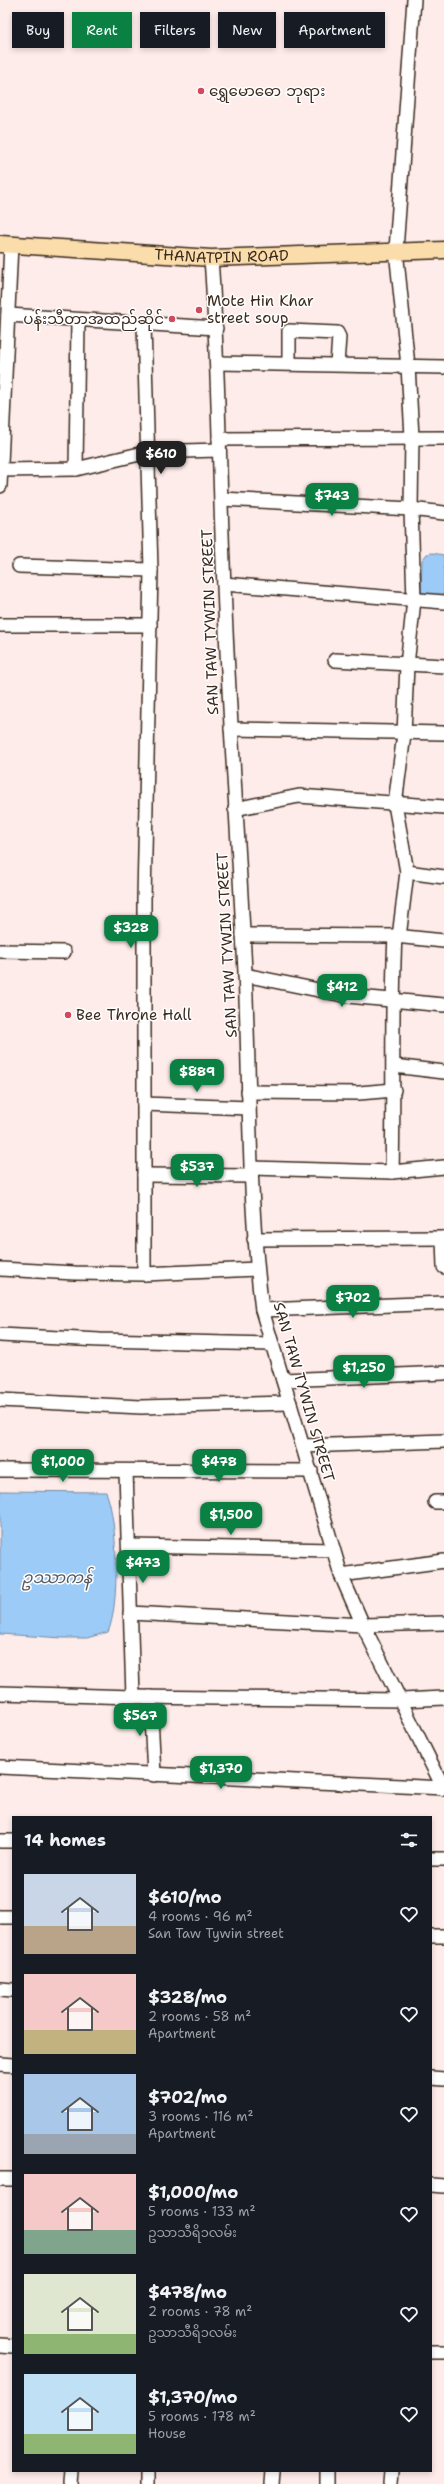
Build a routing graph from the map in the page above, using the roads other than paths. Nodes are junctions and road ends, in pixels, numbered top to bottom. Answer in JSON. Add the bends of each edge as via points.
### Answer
{"nodes":[{"id":1,"x":414,"y":0,"type":"edge"},
{"id":2,"x":6,"y":244,"type":"edge"},
{"id":3,"x":396,"y":250,"type":"junction"},
{"id":4,"x":444,"y":250,"type":"edge"},
{"id":5,"x":211,"y":258,"type":"junction"},
{"id":6,"x":8,"y":316,"type":"junction"},
{"id":7,"x":78,"y":321,"type":"junction"},
{"id":8,"x":144,"y":325,"type":"junction"},
{"id":9,"x":216,"y":328,"type":"junction"},
{"id":10,"x":3,"y":363,"type":"edge"},
{"id":11,"x":217,"y":363,"type":"junction"},
{"id":12,"x":289,"y":363,"type":"junction"},
{"id":13,"x":337,"y":364,"type":"junction"},
{"id":14,"x":408,"y":366,"type":"junction"},
{"id":15,"x":444,"y":367,"type":"edge"},
{"id":16,"x":2,"y":405,"type":"edge"},
{"id":17,"x":412,"y":437,"type":"junction"},
{"id":18,"x":444,"y":438,"type":"edge"},
{"id":19,"x":219,"y":444,"type":"junction"},
{"id":20,"x":148,"y":452,"type":"junction"},
{"id":21,"x":76,"y":469,"type":"junction"},
{"id":22,"x":1,"y":470,"type":"edge"},
{"id":23,"x":0,"y":486,"type":"edge"},
{"id":24,"x":221,"y":499,"type":"junction"},
{"id":25,"x":411,"y":509,"type":"junction"},
{"id":26,"x":444,"y":513,"type":"edge"},
{"id":27,"x":19,"y":566,"type":"dead end"},
{"id":28,"x":151,"y":570,"type":"junction"},
{"id":29,"x":224,"y":584,"type":"junction"},
{"id":30,"x":414,"y":600,"type":"junction"},
{"id":31,"x":444,"y":602,"type":"edge"},
{"id":32,"x":0,"y":624,"type":"edge"},
{"id":33,"x":150,"y":624,"type":"junction"},
{"id":34,"x":335,"y":660,"type":"dead end"},
{"id":35,"x":406,"y":665,"type":"junction"},
{"id":36,"x":444,"y":666,"type":"edge"},
{"id":37,"x":231,"y":729,"type":"junction"},
{"id":38,"x":444,"y":733,"type":"edge"},
{"id":39,"x":404,"y":734,"type":"junction"},
{"id":40,"x":395,"y":804,"type":"junction"},
{"id":41,"x":444,"y":807,"type":"edge"},
{"id":42,"x":235,"y":810,"type":"junction"},
{"id":43,"x":407,"y":872,"type":"junction"},
{"id":44,"x":444,"y":877,"type":"edge"},
{"id":45,"x":243,"y":935,"type":"junction"},
{"id":46,"x":397,"y":936,"type":"junction"},
{"id":47,"x":444,"y":941,"type":"edge"},
{"id":48,"x":0,"y":951,"type":"edge"},
{"id":49,"x":64,"y":952,"type":"dead end"},
{"id":50,"x":245,"y":975,"type":"junction"},
{"id":51,"x":392,"y":1000,"type":"junction"},
{"id":52,"x":444,"y":1005,"type":"edge"},
{"id":53,"x":394,"y":1066,"type":"junction"},
{"id":54,"x":444,"y":1072,"type":"edge"},
{"id":55,"x":394,"y":1090,"type":"junction"},
{"id":56,"x":248,"y":1092,"type":"junction"},
{"id":57,"x":144,"y":1104,"type":"junction"},
{"id":58,"x":249,"y":1108,"type":"junction"},
{"id":59,"x":444,"y":1167,"type":"edge"},
{"id":60,"x":251,"y":1172,"type":"junction"},
{"id":61,"x":392,"y":1172,"type":"junction"},
{"id":62,"x":144,"y":1175,"type":"junction"},
{"id":63,"x":443,"y":1238,"type":"edge"},
{"id":64,"x":254,"y":1239,"type":"junction"},
{"id":65,"x":444,"y":1267,"type":"edge"},
{"id":66,"x":0,"y":1269,"type":"edge"},
{"id":67,"x":257,"y":1269,"type":"junction"},
{"id":68,"x":144,"y":1274,"type":"junction"},
{"id":69,"x":444,"y":1303,"type":"edge"},
{"id":70,"x":262,"y":1310,"type":"junction"},
{"id":71,"x":0,"y":1335,"type":"edge"},
{"id":72,"x":272,"y":1344,"type":"junction"},
{"id":73,"x":444,"y":1372,"type":"edge"},
{"id":74,"x":283,"y":1380,"type":"junction"},
{"id":75,"x":0,"y":1400,"type":"edge"},
{"id":76,"x":290,"y":1403,"type":"junction"},
{"id":77,"x":444,"y":1441,"type":"edge"},
{"id":78,"x":303,"y":1446,"type":"junction"},
{"id":79,"x":0,"y":1470,"type":"edge"},
{"id":80,"x":126,"y":1471,"type":"junction"},
{"id":81,"x":311,"y":1471,"type":"junction"},
{"id":82,"x":130,"y":1546,"type":"junction"},
{"id":83,"x":332,"y":1550,"type":"junction"},
{"id":84,"x":444,"y":1560,"type":"edge"},
{"id":85,"x":341,"y":1575,"type":"junction"},
{"id":86,"x":130,"y":1613,"type":"junction"},
{"id":87,"x":444,"y":1623,"type":"edge"},
{"id":88,"x":363,"y":1625,"type":"junction"},
{"id":89,"x":0,"y":1692,"type":"edge"},
{"id":90,"x":133,"y":1697,"type":"junction"},
{"id":91,"x":150,"y":1697,"type":"junction"},
{"id":92,"x":444,"y":1698,"type":"edge"},
{"id":93,"x":402,"y":1700,"type":"junction"},
{"id":94,"x":0,"y":1767,"type":"edge"},
{"id":95,"x":154,"y":1775,"type":"junction"},
{"id":96,"x":444,"y":1788,"type":"edge"},
{"id":97,"x":0,"y":1841,"type":"edge"},
{"id":98,"x":12,"y":1841,"type":"edge"},
{"id":99,"x":432,"y":1859,"type":"edge"},
{"id":100,"x":444,"y":1859,"type":"edge"},
{"id":101,"x":0,"y":1917,"type":"edge"},
{"id":102,"x":12,"y":1917,"type":"edge"},
{"id":103,"x":432,"y":1936,"type":"edge"},
{"id":104,"x":444,"y":1936,"type":"edge"},
{"id":105,"x":0,"y":1989,"type":"edge"},
{"id":106,"x":12,"y":1990,"type":"edge"},
{"id":107,"x":0,"y":2064,"type":"edge"},
{"id":108,"x":12,"y":2064,"type":"edge"},
{"id":109,"x":432,"y":2078,"type":"edge"},
{"id":110,"x":444,"y":2078,"type":"edge"},
{"id":111,"x":0,"y":2179,"type":"edge"},
{"id":112,"x":12,"y":2179,"type":"edge"},
{"id":113,"x":432,"y":2185,"type":"edge"},
{"id":114,"x":444,"y":2186,"type":"edge"},
{"id":115,"x":0,"y":2345,"type":"edge"},
{"id":116,"x":12,"y":2346,"type":"edge"},
{"id":117,"x":432,"y":2352,"type":"edge"},
{"id":118,"x":444,"y":2352,"type":"edge"},
{"id":119,"x":71,"y":2472,"type":"edge"},
{"id":120,"x":148,"y":2472,"type":"edge"},
{"id":121,"x":272,"y":2472,"type":"edge"},
{"id":122,"x":327,"y":2472,"type":"edge"},
{"id":123,"x":390,"y":2472,"type":"edge"},
{"id":124,"x":70,"y":2484,"type":"edge"},
{"id":125,"x":147,"y":2484,"type":"edge"},
{"id":126,"x":272,"y":2484,"type":"edge"},
{"id":127,"x":327,"y":2484,"type":"edge"},
{"id":128,"x":390,"y":2484,"type":"edge"}],
"edges":[{"from":1,"to":3,"type":"street"},
{"from":2,"to":5,"type":"main road","name":"THANATPIN ROAD"},
{"from":2,"to":6,"type":"street"},
{"from":3,"to":4,"type":"main road","name":"THANATPIN ROAD"},
{"from":3,"to":5,"type":"main road","name":"THANATPIN ROAD"},
{"from":3,"to":14,"type":"street"},
{"from":5,"to":9,"type":"street","name":"SAN TAW TYWIN STREET"},
{"from":6,"to":7,"type":"street"},
{"from":6,"to":10,"type":"street"},
{"from":7,"to":8,"type":"street"},
{"from":7,"to":21,"type":"street"},
{"from":8,"to":9,"type":"street"},
{"from":8,"to":20,"type":"street"},
{"from":9,"to":11,"type":"street","name":"SAN TAW TYWIN STREET"},
{"from":10,"to":16,"type":"street"},
{"from":11,"to":12,"type":"street"},
{"from":11,"to":19,"type":"street","name":"SAN TAW TYWIN STREET"},
{"from":12,"to":13,"type":"street"},
{"from":12,"to":13,"type":"street","via":[[289,331],[336,332],[339,337]]},
{"from":13,"to":14,"type":"street"},
{"from":14,"to":15,"type":"street"},
{"from":14,"to":17,"type":"street"},
{"from":16,"to":22,"type":"street"},
{"from":17,"to":18,"type":"street"},
{"from":17,"to":19,"type":"street"},
{"from":17,"to":25,"type":"street"},
{"from":19,"to":20,"type":"street"},
{"from":19,"to":24,"type":"street","name":"SAN TAW TYWIN STREET"},
{"from":20,"to":21,"type":"street"},
{"from":20,"to":28,"type":"street"},
{"from":21,"to":22,"type":"street"},
{"from":22,"to":23,"type":"street"},
{"from":24,"to":25,"type":"street"},
{"from":24,"to":29,"type":"street","name":"SAN TAW TYWIN STREET"},
{"from":25,"to":26,"type":"street"},
{"from":25,"to":30,"type":"street"},
{"from":27,"to":28,"type":"street"},
{"from":28,"to":33,"type":"street"},
{"from":29,"to":30,"type":"street"},
{"from":29,"to":37,"type":"street","name":"SAN TAW TYWIN STREET"},
{"from":30,"to":31,"type":"street"},
{"from":30,"to":35,"type":"street"},
{"from":32,"to":33,"type":"street"},
{"from":33,"to":57,"type":"street","via":[[144,891]]},
{"from":34,"to":35,"type":"street"},
{"from":35,"to":36,"type":"street"},
{"from":35,"to":39,"type":"street"},
{"from":37,"to":39,"type":"street","via":[[278,728]]},
{"from":37,"to":42,"type":"street","name":"SAN TAW TYWIN STREET"},
{"from":38,"to":39,"type":"street"},
{"from":39,"to":40,"type":"street"},
{"from":40,"to":41,"type":"street"},
{"from":40,"to":42,"type":"street","via":[[299,796]]},
{"from":40,"to":43,"type":"street"},
{"from":42,"to":45,"type":"street","name":"SAN TAW TYWIN STREET"},
{"from":43,"to":44,"type":"street"},
{"from":43,"to":46,"type":"street"},
{"from":45,"to":46,"type":"street"},
{"from":45,"to":50,"type":"street","name":"SAN TAW TYWIN STREET"},
{"from":46,"to":47,"type":"street"},
{"from":46,"to":51,"type":"street"},
{"from":48,"to":49,"type":"street"},
{"from":50,"to":51,"type":"street","via":[[348,996]]},
{"from":50,"to":56,"type":"street","name":"SAN TAW TYWIN STREET"},
{"from":51,"to":52,"type":"street"},
{"from":51,"to":53,"type":"street"},
{"from":53,"to":54,"type":"street"},
{"from":53,"to":55,"type":"street"},
{"from":55,"to":56,"type":"street","via":[[359,1093]]},
{"from":55,"to":61,"type":"street"},
{"from":56,"to":58,"type":"street","name":"SAN TAW TYWIN STREET"},
{"from":57,"to":58,"type":"street"},
{"from":57,"to":62,"type":"street"},
{"from":58,"to":60,"type":"street","name":"SAN TAW TYWIN STREET"},
{"from":59,"to":61,"type":"street"},
{"from":60,"to":61,"type":"street"},
{"from":60,"to":62,"type":"street"},
{"from":60,"to":64,"type":"street","name":"SAN TAW TYWIN STREET"},
{"from":62,"to":68,"type":"street"},
{"from":63,"to":64,"type":"street"},
{"from":63,"to":65,"type":"street"},
{"from":64,"to":67,"type":"street","name":"SAN TAW TYWIN STREET"},
{"from":66,"to":68,"type":"street","via":[[75,1274]]},
{"from":67,"to":68,"type":"street"},
{"from":67,"to":70,"type":"street","name":"SAN TAW TYWIN STREET"},
{"from":69,"to":70,"type":"street"},
{"from":70,"to":72,"type":"street","name":"SAN TAW TYWIN STREET"},
{"from":71,"to":72,"type":"street"},
{"from":72,"to":74,"type":"street","name":"SAN TAW TYWIN STREET"},
{"from":73,"to":74,"type":"street"},
{"from":74,"to":76,"type":"street","name":"SAN TAW TYWIN STREET"},
{"from":75,"to":76,"type":"street","via":[[141,1407]]},
{"from":76,"to":78,"type":"street","name":"SAN TAW TYWIN STREET"},
{"from":77,"to":78,"type":"street"},
{"from":78,"to":81,"type":"street","name":"SAN TAW TYWIN STREET"},
{"from":79,"to":80,"type":"street"},
{"from":80,"to":81,"type":"street"},
{"from":80,"to":82,"type":"street"},
{"from":81,"to":83,"type":"street","name":"SAN TAW TYWIN STREET"},
{"from":82,"to":83,"type":"street"},
{"from":82,"to":86,"type":"street"},
{"from":83,"to":85,"type":"street","name":"SAN TAW TYWIN STREET"},
{"from":84,"to":85,"type":"street"},
{"from":85,"to":88,"type":"street","name":"SAN TAW TYWIN STREET"},
{"from":86,"to":88,"type":"street"},
{"from":86,"to":90,"type":"street"},
{"from":87,"to":88,"type":"street"},
{"from":88,"to":93,"type":"street","name":"SAN TAW TYWIN STREET"},
{"from":89,"to":90,"type":"street"},
{"from":90,"to":91,"type":"street"},
{"from":91,"to":93,"type":"street"},
{"from":91,"to":95,"type":"street"},
{"from":92,"to":93,"type":"street"},
{"from":93,"to":96,"type":"street","name":"SAN TAW TYWIN STREET"},
{"from":94,"to":95,"type":"street"},
{"from":95,"to":96,"type":"street"},
{"from":97,"to":98,"type":"street"},
{"from":99,"to":100,"type":"street"},
{"from":101,"to":102,"type":"street"},
{"from":103,"to":104,"type":"street"},
{"from":105,"to":106,"type":"street"},
{"from":107,"to":108,"type":"street"},
{"from":109,"to":110,"type":"street"},
{"from":111,"to":112,"type":"street"},
{"from":113,"to":114,"type":"street"},
{"from":115,"to":116,"type":"street"},
{"from":117,"to":118,"type":"street"},
{"from":119,"to":124,"type":"street"},
{"from":120,"to":125,"type":"street"},
{"from":121,"to":126,"type":"street"},
{"from":122,"to":127,"type":"street"},
{"from":123,"to":128,"type":"street"}]}
